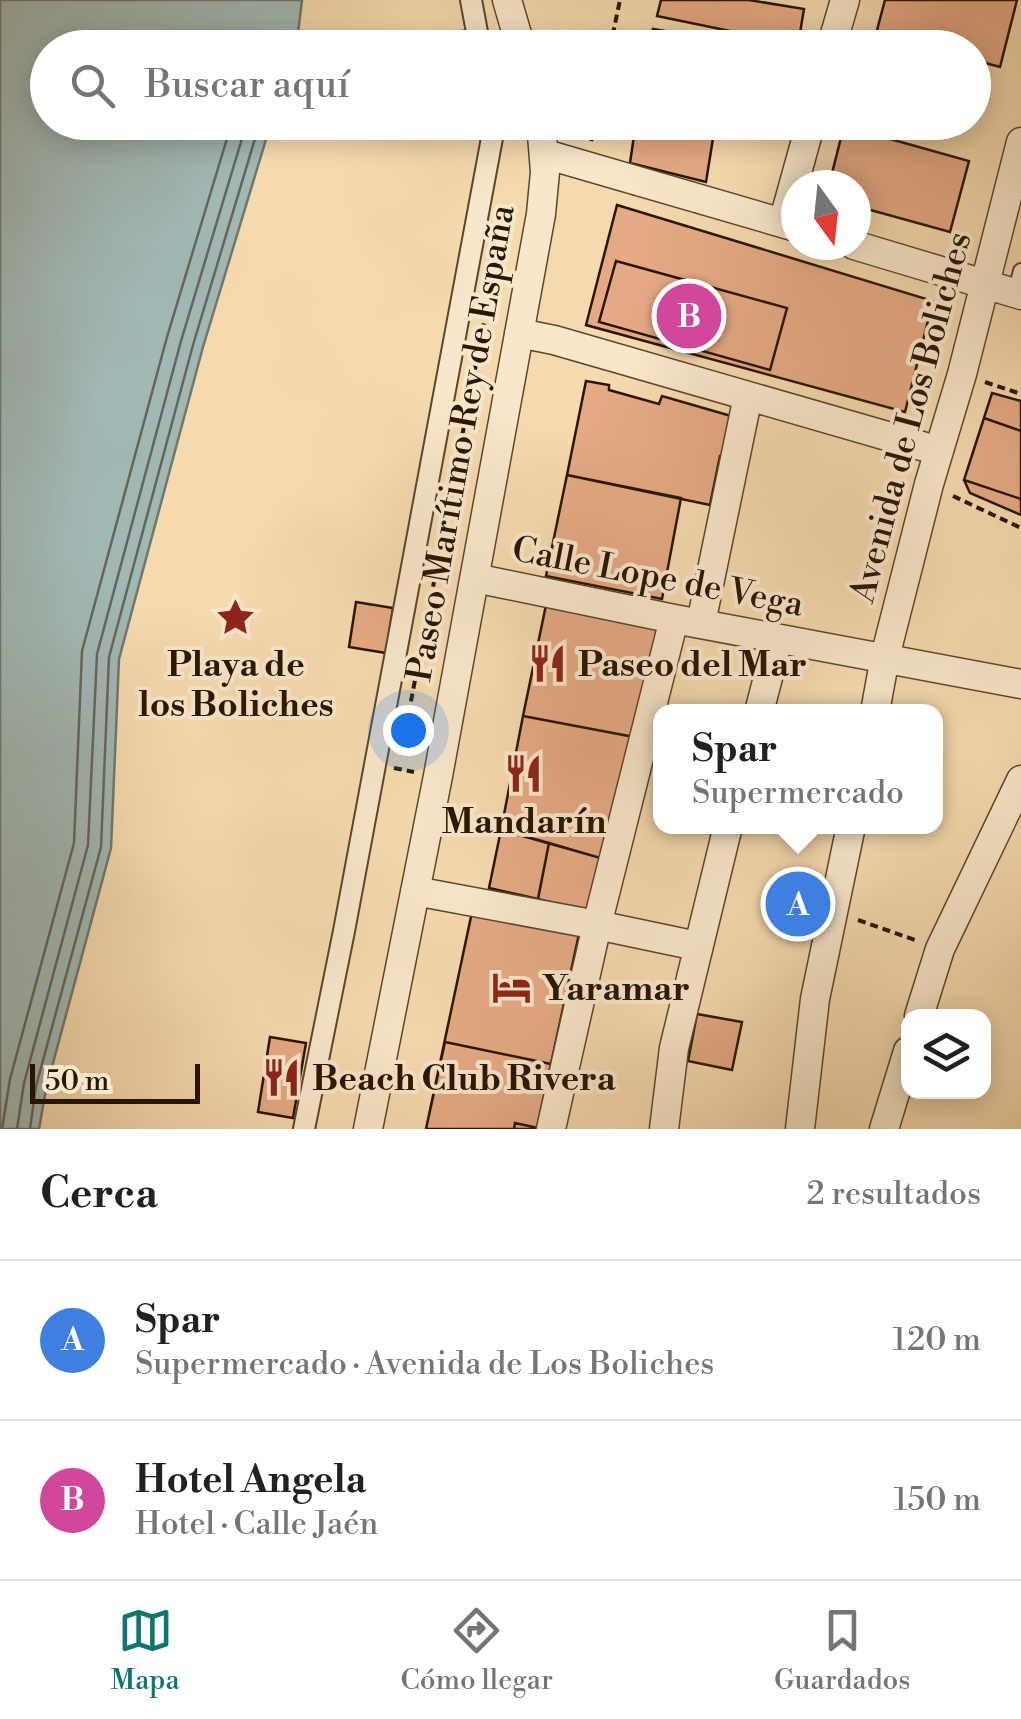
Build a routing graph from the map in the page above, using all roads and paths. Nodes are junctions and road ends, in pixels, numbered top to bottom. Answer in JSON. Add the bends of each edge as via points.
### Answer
{"nodes":[{"id":1,"x":471,"y":0,"type":"edge"},
{"id":2,"x":507,"y":0,"type":"edge"},
{"id":3,"x":620,"y":0,"type":"edge"},
{"id":4,"x":844,"y":0,"type":"edge"},
{"id":5,"x":477,"y":30,"type":"edge"},
{"id":6,"x":516,"y":30,"type":"edge"},
{"id":7,"x":614,"y":30,"type":"edge"},
{"id":8,"x":836,"y":30,"type":"edge"},
{"id":9,"x":492,"y":140,"type":"edge"},
{"id":10,"x":543,"y":140,"type":"edge"},
{"id":11,"x":807,"y":140,"type":"edge"},
{"id":12,"x":1021,"y":142,"type":"edge"},
{"id":13,"x":545,"y":154,"type":"junction"},
{"id":14,"x":801,"y":170,"type":"edge"},
{"id":15,"x":781,"y":222,"type":"edge"},
{"id":16,"x":502,"y":229,"type":"dead end"},
{"id":17,"x":871,"y":250,"type":"edge"},
{"id":18,"x":984,"y":284,"type":"junction"},
{"id":19,"x":1019,"y":287,"type":"edge"},
{"id":20,"x":520,"y":332,"type":"junction"},
{"id":21,"x":962,"y":374,"type":"junction"},
{"id":22,"x":1021,"y":394,"type":"edge"},
{"id":23,"x":748,"y":396,"type":"junction"},
{"id":24,"x":939,"y":450,"type":"junction"},
{"id":25,"x":929,"y":484,"type":"junction"},
{"id":26,"x":1021,"y":528,"type":"edge"},
{"id":27,"x":476,"y":578,"type":"junction"},
{"id":28,"x":688,"y":621,"type":"junction"},
{"id":29,"x":778,"y":639,"type":"junction"},
{"id":30,"x":886,"y":657,"type":"junction"},
{"id":31,"x":1021,"y":684,"type":"edge"},
{"id":32,"x":663,"y":704,"type":"edge"},
{"id":33,"x":760,"y":704,"type":"edge"},
{"id":34,"x":876,"y":704,"type":"edge"},
{"id":35,"x":405,"y":732,"type":"dead end"},
{"id":36,"x":653,"y":738,"type":"edge"},
{"id":37,"x":1021,"y":780,"type":"edge"},
{"id":38,"x":726,"y":834,"type":"edge"},
{"id":39,"x":849,"y":834,"type":"edge"},
{"id":40,"x":415,"y":891,"type":"junction"},
{"id":41,"x":834,"y":912,"type":"junction"},
{"id":42,"x":597,"y":924,"type":"junction"},
{"id":43,"x":697,"y":946,"type":"junction"},
{"id":44,"x":940,"y":949,"type":"junction"},
{"id":45,"x":921,"y":1009,"type":"edge"},
{"id":46,"x":901,"y":1073,"type":"edge"},
{"id":47,"x":304,"y":1129,"type":"edge"},
{"id":48,"x":368,"y":1129,"type":"edge"},
{"id":49,"x":551,"y":1129,"type":"edge"},
{"id":50,"x":664,"y":1129,"type":"edge"},
{"id":51,"x":800,"y":1129,"type":"edge"},
{"id":52,"x":884,"y":1129,"type":"edge"}],
"edges":[{"from":1,"to":5,"type":"street"},
{"from":2,"to":6,"type":"street"},
{"from":3,"to":7,"type":"path"},
{"from":4,"to":8,"type":"street"},
{"from":9,"to":47,"type":"street"},
{"from":10,"to":13,"type":"street","name":"Paseo Marítimo Rey de España"},
{"from":11,"to":14,"type":"street"},
{"from":12,"to":18,"type":"street","name":"Avenida de Los Boliches"},
{"from":13,"to":15,"type":"street"},
{"from":13,"to":20,"type":"street","name":"Paseo Marítimo Rey de España"},
{"from":16,"to":35,"type":"path"},
{"from":17,"to":18,"type":"street"},
{"from":18,"to":19,"type":"street"},
{"from":18,"to":21,"type":"street","name":"Avenida de Los Boliches"},
{"from":20,"to":23,"type":"street"},
{"from":20,"to":27,"type":"street","name":"Paseo Marítimo Rey de España"},
{"from":21,"to":22,"type":"path"},
{"from":21,"to":24,"type":"street","name":"Avenida de Los Boliches"},
{"from":23,"to":24,"type":"street"},
{"from":23,"to":28,"type":"street"},
{"from":24,"to":25,"type":"street","name":"Avenida de Los Boliches"},
{"from":25,"to":26,"type":"path"},
{"from":25,"to":30,"type":"street","name":"Avenida de Los Boliches"},
{"from":27,"to":28,"type":"street","name":"Calle Lope de Vega"},
{"from":27,"to":40,"type":"street","name":"Paseo Marítimo Rey de España"},
{"from":28,"to":29,"type":"street","name":"Calle Lope de Vega"},
{"from":28,"to":32,"type":"street"},
{"from":29,"to":30,"type":"street","name":"Calle Lope de Vega"},
{"from":29,"to":33,"type":"street"},
{"from":30,"to":31,"type":"street","name":"Calle Lope de Vega"},
{"from":30,"to":34,"type":"street","name":"Avenida de Los Boliches"},
{"from":36,"to":42,"type":"street"},
{"from":37,"to":44,"type":"street"},
{"from":38,"to":43,"type":"street"},
{"from":39,"to":41,"type":"street"},
{"from":40,"to":42,"type":"street"},
{"from":40,"to":48,"type":"street","name":"Paseo Marítimo Rey de España"},
{"from":41,"to":44,"type":"path"},
{"from":41,"to":51,"type":"street","via":[[815,1000]]},
{"from":42,"to":43,"type":"street"},
{"from":42,"to":49,"type":"street"},
{"from":43,"to":50,"type":"street"},
{"from":44,"to":45,"type":"street"},
{"from":46,"to":52,"type":"street"}]}
